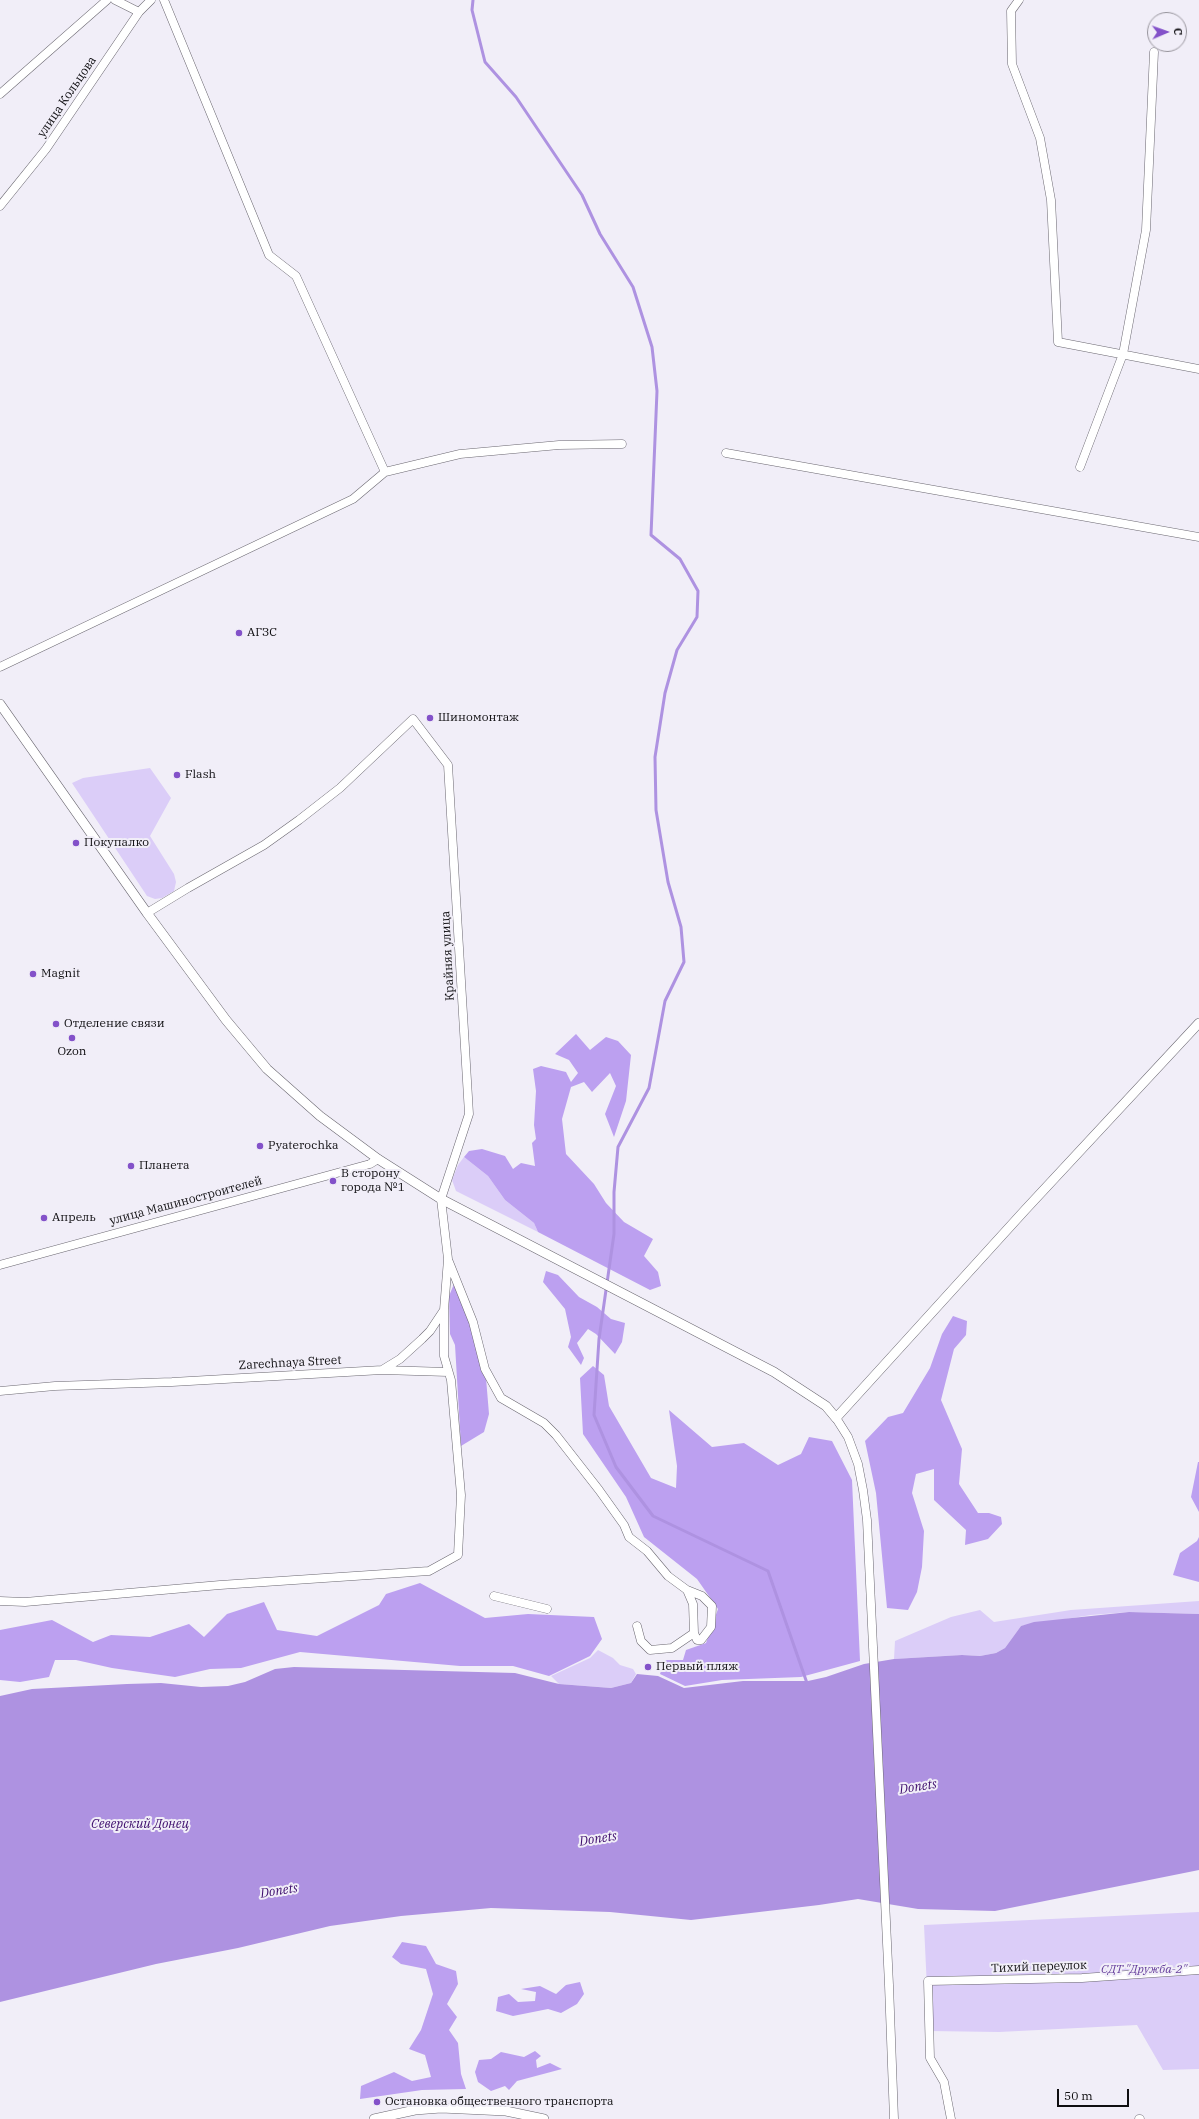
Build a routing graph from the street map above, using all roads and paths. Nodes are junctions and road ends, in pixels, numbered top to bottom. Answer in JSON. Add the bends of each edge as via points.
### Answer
{"nodes":[{"id":1,"x":107,"y":0,"type":"edge"},
{"id":2,"x":115,"y":0,"type":"edge"},
{"id":3,"x":152,"y":0,"type":"edge"},
{"id":4,"x":164,"y":0,"type":"edge"},
{"id":5,"x":1019,"y":0,"type":"edge"},
{"id":6,"x":139,"y":12,"type":"junction"},
{"id":7,"x":1154,"y":52,"type":"dead end"},
{"id":8,"x":0,"y":94,"type":"edge"},
{"id":9,"x":0,"y":206,"type":"edge"},
{"id":10,"x":1123,"y":354,"type":"junction"},
{"id":11,"x":1199,"y":370,"type":"edge"},
{"id":12,"x":622,"y":444,"type":"dead end"},
{"id":13,"x":726,"y":453,"type":"dead end"},
{"id":14,"x":1080,"y":467,"type":"dead end"},
{"id":15,"x":385,"y":472,"type":"junction"},
{"id":16,"x":1199,"y":537,"type":"edge"},
{"id":17,"x":0,"y":667,"type":"edge"},
{"id":18,"x":0,"y":704,"type":"edge"},
{"id":19,"x":147,"y":913,"type":"junction"},
{"id":20,"x":1199,"y":1023,"type":"edge"},
{"id":21,"x":378,"y":1159,"type":"junction"},
{"id":22,"x":441,"y":1198,"type":"junction"},
{"id":23,"x":448,"y":1259,"type":"junction"},
{"id":24,"x":0,"y":1265,"type":"edge"},
{"id":25,"x":444,"y":1310,"type":"junction"},
{"id":26,"x":382,"y":1370,"type":"junction"},
{"id":27,"x":448,"y":1372,"type":"junction"},
{"id":28,"x":0,"y":1391,"type":"edge"},
{"id":29,"x":836,"y":1418,"type":"junction"},
{"id":30,"x":687,"y":1590,"type":"junction"},
{"id":31,"x":494,"y":1596,"type":"dead end"},
{"id":32,"x":0,"y":1601,"type":"edge"},
{"id":33,"x":547,"y":1609,"type":"dead end"},
{"id":34,"x":636,"y":1626,"type":"dead end"},
{"id":35,"x":694,"y":1632,"type":"junction"},
{"id":36,"x":1199,"y":1970,"type":"edge"},
{"id":37,"x":389,"y":2117,"type":"edge"},
{"id":38,"x":374,"y":2119,"type":"edge"},
{"id":39,"x":544,"y":2119,"type":"edge"},
{"id":40,"x":894,"y":2119,"type":"edge"},
{"id":41,"x":951,"y":2119,"type":"edge"}],
"edges":[{"from":1,"to":8,"type":"street"},
{"from":2,"to":6,"type":"street"},
{"from":3,"to":6,"type":"street","name":"улица Кольцова"},
{"from":4,"to":15,"type":"street","via":[[269,255],[296,276]]},
{"from":5,"to":10,"type":"street","via":[[1011,11],[1012,64],[1040,138],[1051,200],[1058,342]]},
{"from":6,"to":9,"type":"street","name":"улица Кольцова","via":[[46,149]]},
{"from":7,"to":10,"type":"street","via":[[1146,230]]},
{"from":10,"to":11,"type":"street"},
{"from":10,"to":14,"type":"street"},
{"from":12,"to":15,"type":"street","via":[[559,445],[460,454]]},
{"from":13,"to":16,"type":"street"},
{"from":15,"to":17,"type":"street","via":[[353,499]]},
{"from":18,"to":19,"type":"street"},
{"from":19,"to":21,"type":"street","via":[[226,1020],[267,1069],[320,1116]]},
{"from":19,"to":22,"type":"street","name":"Крайняя улица","via":[[264,845],[299,820],[340,788],[413,719],[448,765],[469,1114]]},
{"from":20,"to":29,"type":"street"},
{"from":21,"to":22,"type":"street"},
{"from":21,"to":24,"type":"street","name":"улица Машиностроителей","via":[[370,1164]]},
{"from":22,"to":23,"type":"street","name":"Zarechnaya Street"},
{"from":22,"to":29,"type":"street","via":[[774,1372],[826,1406]]},
{"from":23,"to":25,"type":"street","name":"Zarechnaya Street"},
{"from":23,"to":30,"type":"street","via":[[473,1322],[485,1369],[501,1398],[544,1423],[556,1435],[600,1490],[624,1525],[629,1537],[647,1551],[668,1576]]},
{"from":25,"to":26,"type":"street","name":"Zarechnaya Street","via":[[422,1339],[400,1359]]},
{"from":25,"to":27,"type":"street","via":[[444,1356]]},
{"from":26,"to":27,"type":"street"},
{"from":26,"to":28,"type":"street","name":"Zarechnaya Street"},
{"from":27,"to":32,"type":"street","via":[[457,1431],[461,1495],[458,1555],[429,1571],[220,1585],[25,1602]]},
{"from":29,"to":40,"type":"street","via":[[848,1437],[858,1464],[869,1554]]},
{"from":30,"to":35,"type":"street","via":[[693,1604]]},
{"from":30,"to":35,"type":"street","via":[[702,1596],[712,1606],[713,1619],[707,1633],[701,1640],[697,1640]]},
{"from":31,"to":33,"type":"street"},
{"from":34,"to":35,"type":"street","via":[[641,1641],[650,1650],[672,1648]]},
{"from":36,"to":41,"type":"street","name":"Тихий переулок","via":[[1082,1978],[928,1981],[930,2058],[944,2082]]},
{"from":37,"to":38,"type":"street"},
{"from":37,"to":39,"type":"street","via":[[415,2110],[468,2109],[506,2111]]}]}
